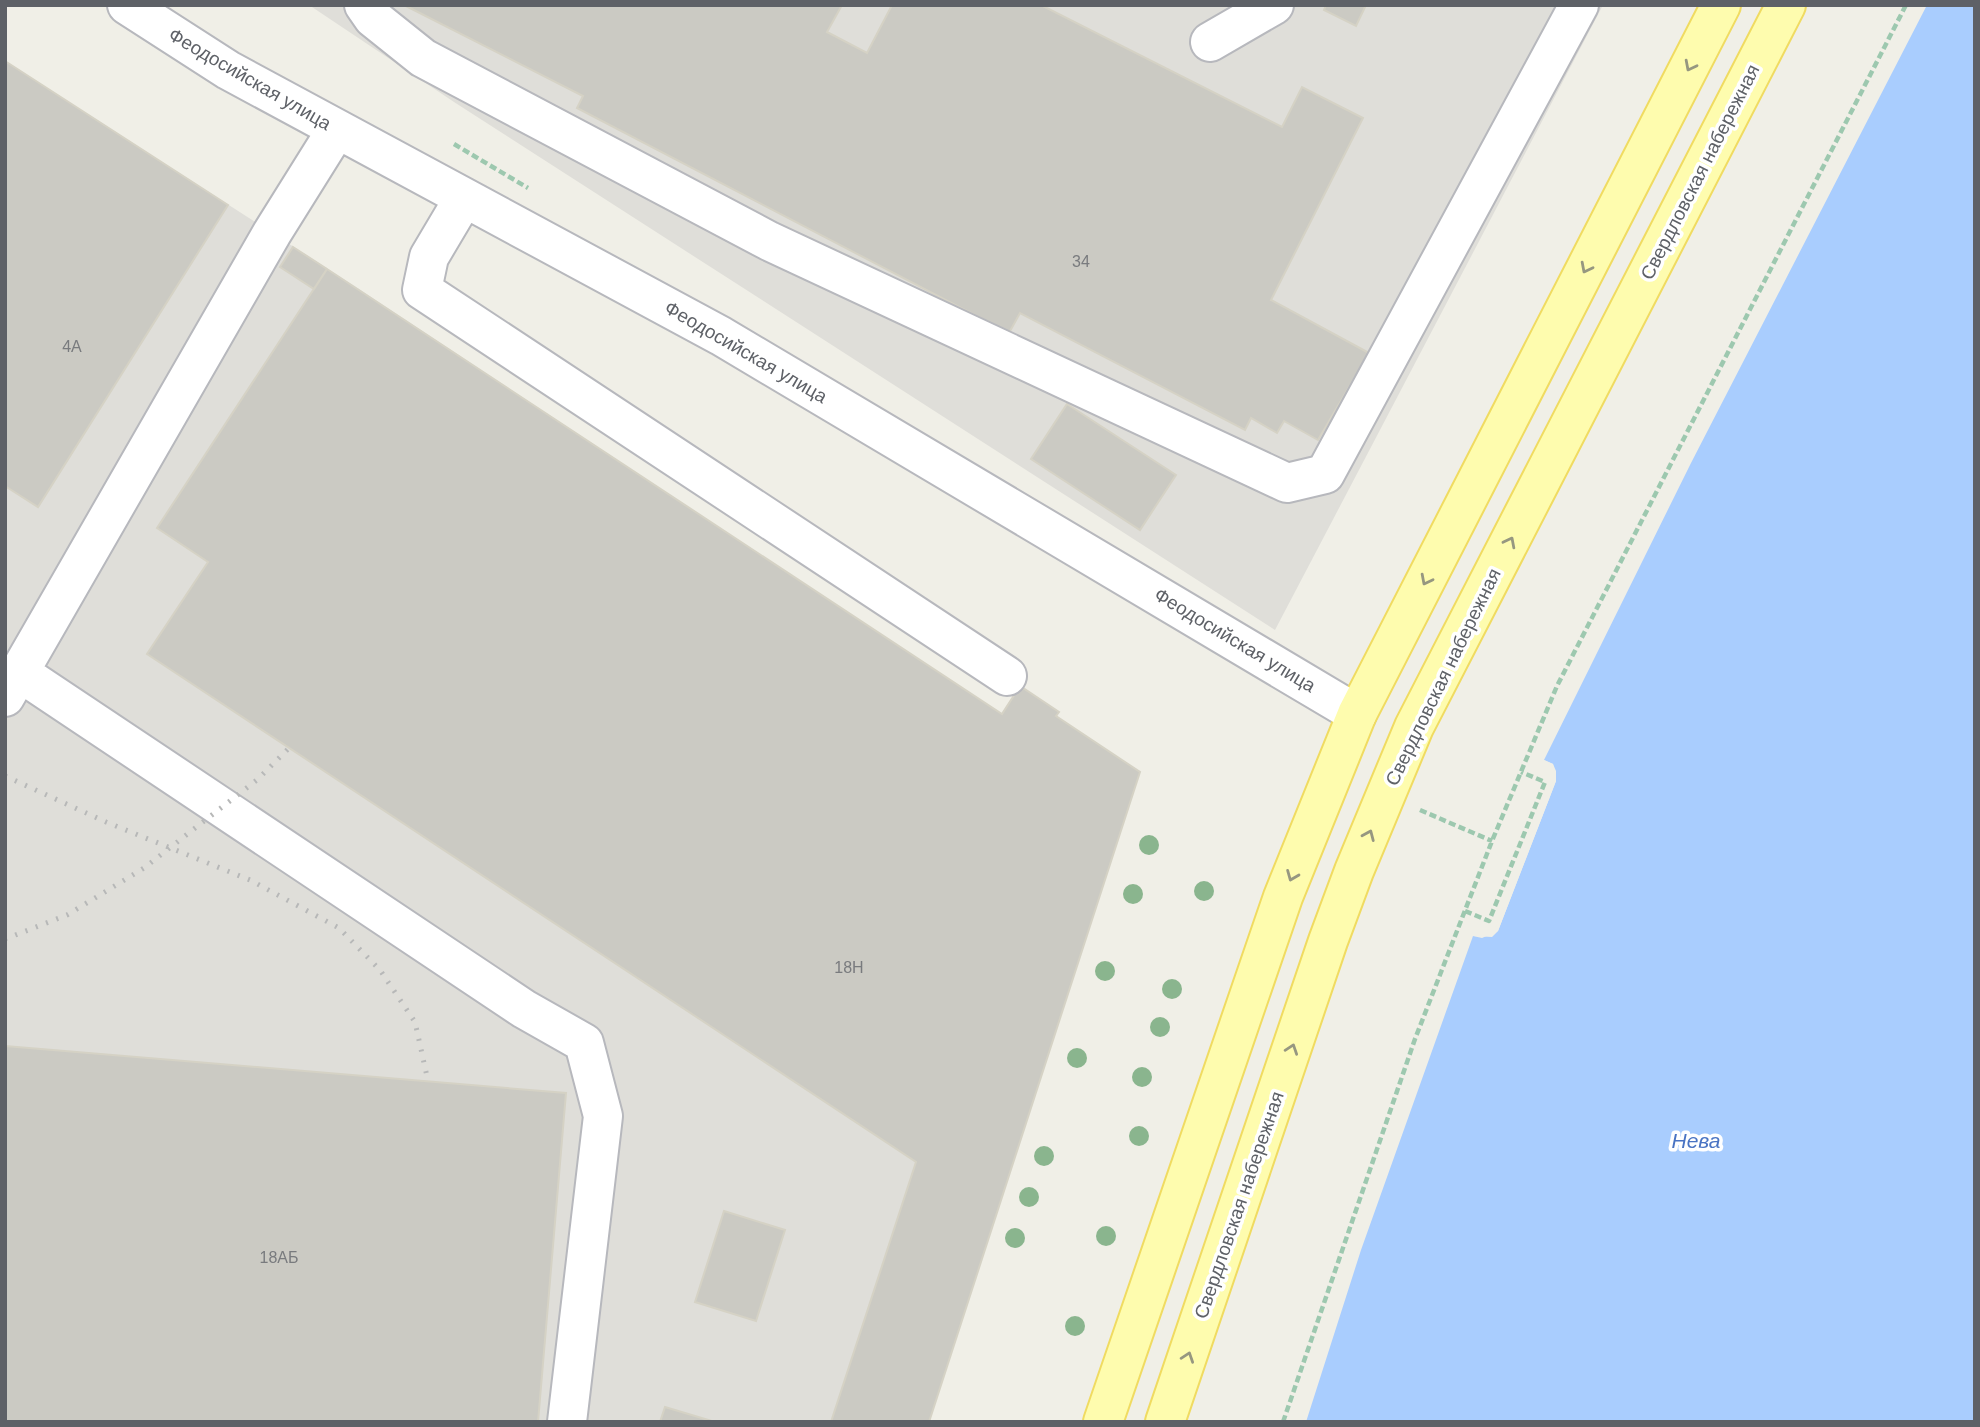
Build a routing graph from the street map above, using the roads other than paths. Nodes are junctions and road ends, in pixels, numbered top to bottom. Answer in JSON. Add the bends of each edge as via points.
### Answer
{"nodes":[{"id":1,"x":127,"y":5,"type":"edge"},
{"id":2,"x":364,"y":5,"type":"edge"},
{"id":3,"x":1274,"y":5,"type":"edge"},
{"id":4,"x":1579,"y":5,"type":"edge"},
{"id":5,"x":1786,"y":5,"type":"edge"},
{"id":6,"x":1715,"y":7,"type":"edge"},
{"id":7,"x":1210,"y":42,"type":"dead end"},
{"id":8,"x":337,"y":129,"type":"junction"},
{"id":9,"x":464,"y":198,"type":"junction"},
{"id":10,"x":1007,"y":676,"type":"dead end"},
{"id":11,"x":12,"y":684,"type":"edge"},
{"id":12,"x":1357,"y":714,"type":"junction"},
{"id":13,"x":567,"y":1422,"type":"edge"},
{"id":14,"x":1104,"y":1422,"type":"edge"},
{"id":15,"x":1166,"y":1422,"type":"edge"}],
"edges":[{"from":1,"to":8,"type":"street","name":"Феодосийская улица","via":[[229,70]]},
{"from":2,"to":4,"type":"street","via":[[373,18],[423,58],[769,241],[1287,483],[1325,474]]},
{"from":3,"to":7,"type":"street"},
{"from":15,"to":5,"type":"main road","name":"Свердловская набережная","one_way":true,"via":[[1328,941],[1414,727]]},
{"from":6,"to":12,"type":"main road","one_way":true},
{"from":8,"to":9,"type":"street","name":"Феодосийская улица"},
{"from":8,"to":11,"type":"street","via":[[272,233]]},
{"from":9,"to":10,"type":"street","via":[[429,257],[422,290]]},
{"from":9,"to":12,"type":"street","name":"Феодосийская улица","via":[[722,335]]},
{"from":11,"to":13,"type":"street","via":[[584,1044],[603,1116]]},
{"from":12,"to":14,"type":"main road","one_way":true,"via":[[1283,897]]}]}
